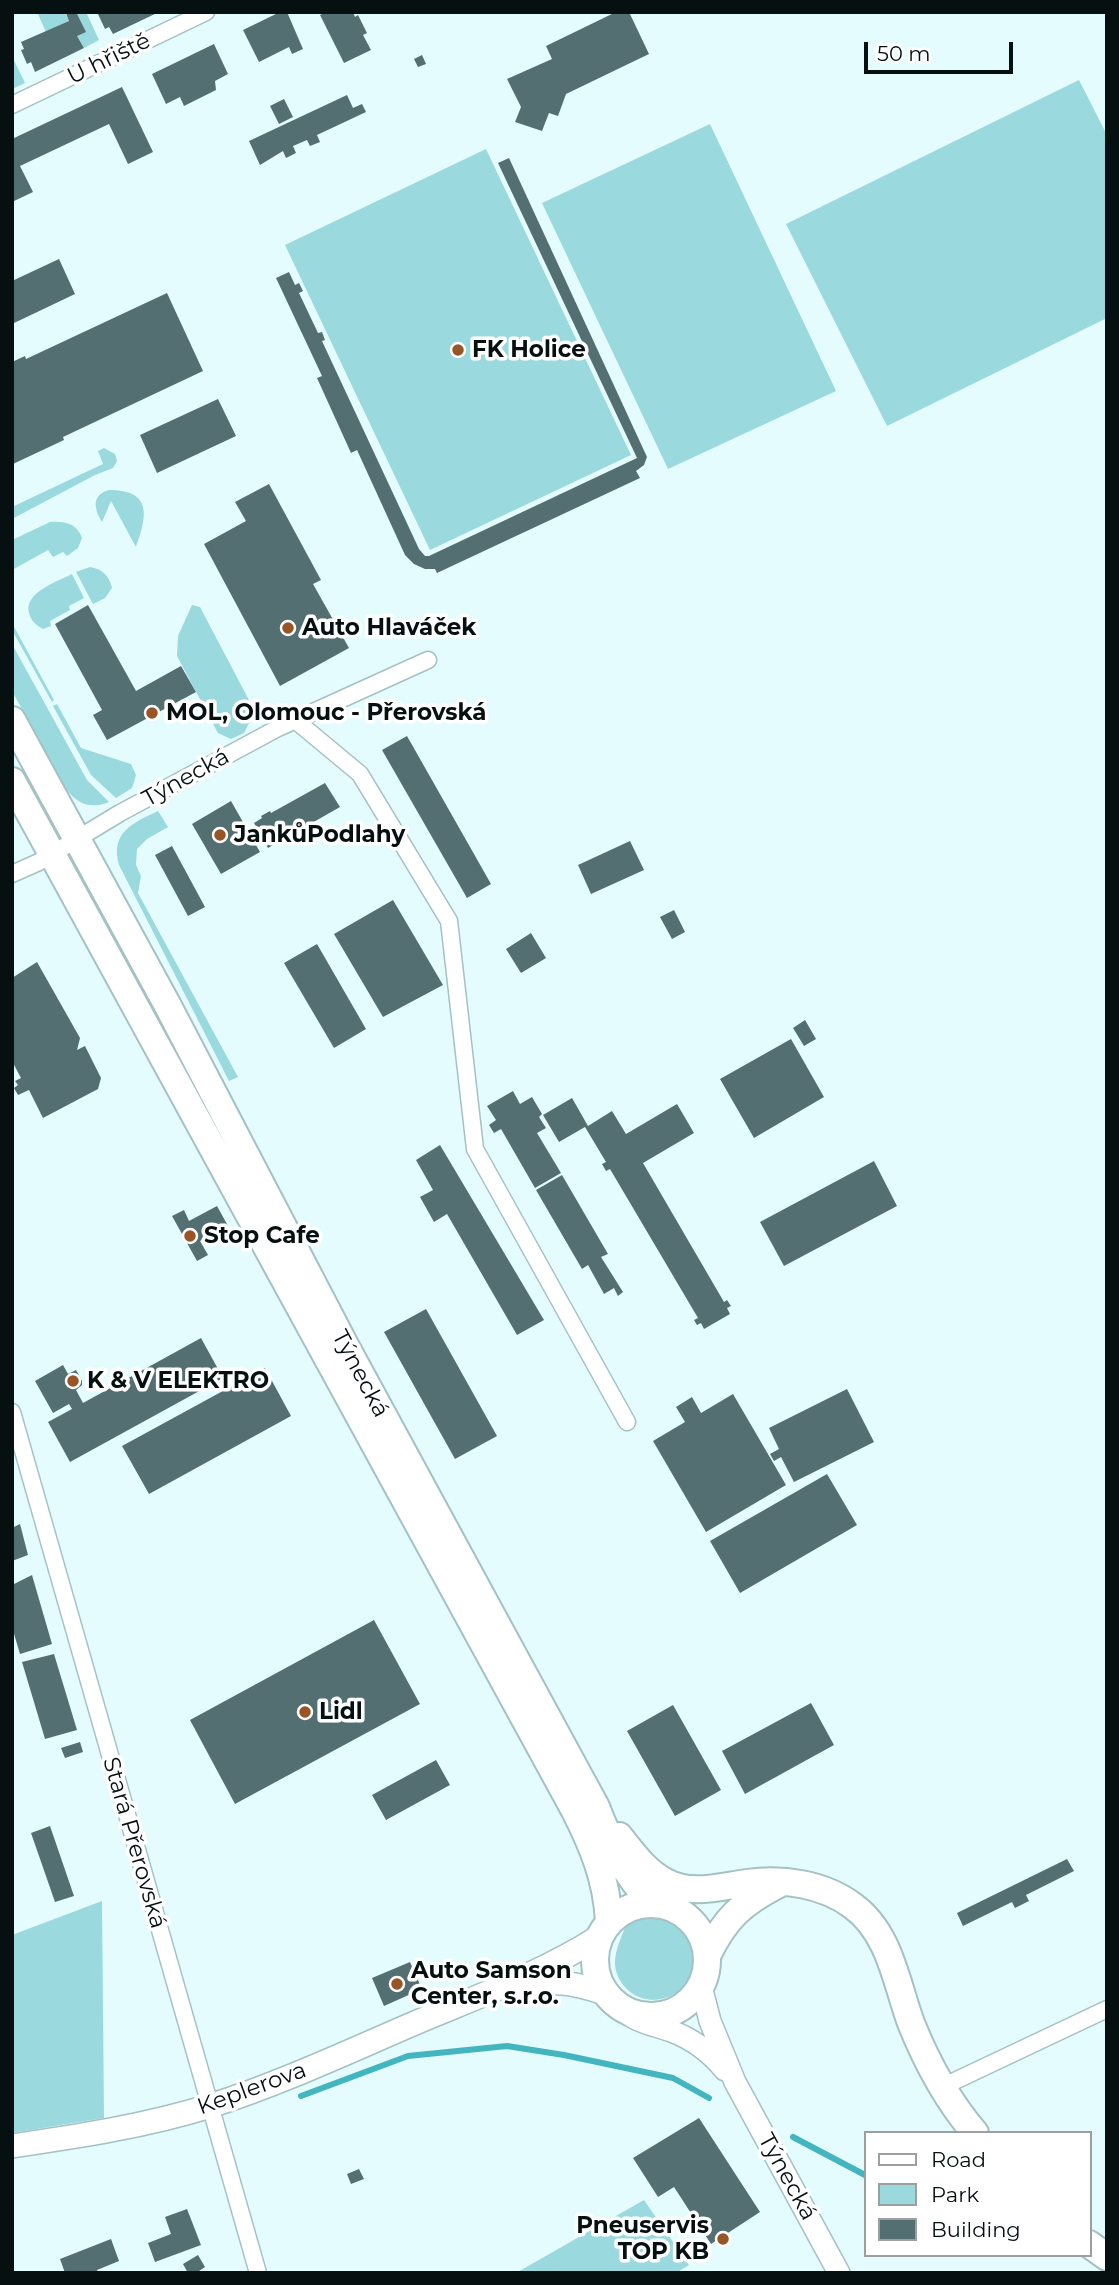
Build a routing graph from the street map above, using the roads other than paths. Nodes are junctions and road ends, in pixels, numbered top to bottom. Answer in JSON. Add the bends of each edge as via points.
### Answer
{"nodes":[{"id":1,"x":206,"y":12,"type":"edge"},
{"id":2,"x":12,"y":105,"type":"edge"},
{"id":3,"x":428,"y":660,"type":"dead end"},
{"id":4,"x":12,"y":720,"type":"edge"},
{"id":5,"x":295,"y":720,"type":"junction"},
{"id":6,"x":12,"y":781,"type":"edge"},
{"id":7,"x":78,"y":838,"type":"junction"},
{"id":8,"x":52,"y":854,"type":"junction"},
{"id":9,"x":12,"y":874,"type":"edge"},
{"id":10,"x":12,"y":1412,"type":"edge"},
{"id":11,"x":627,"y":1422,"type":"dead end"},
{"id":12,"x":596,"y":1807,"type":"junction"},
{"id":13,"x":780,"y":1884,"type":"junction"},
{"id":14,"x":653,"y":1904,"type":"junction"},
{"id":15,"x":684,"y":1914,"type":"junction"},
{"id":16,"x":604,"y":1929,"type":"junction"},
{"id":17,"x":708,"y":1956,"type":"junction"},
{"id":18,"x":701,"y":1986,"type":"junction"},
{"id":19,"x":482,"y":1995,"type":"junction"},
{"id":20,"x":613,"y":2001,"type":"junction"},
{"id":21,"x":1107,"y":2009,"type":"edge"},
{"id":22,"x":735,"y":2082,"type":"junction"},
{"id":23,"x":942,"y":2087,"type":"junction"},
{"id":24,"x":210,"y":2106,"type":"junction"},
{"id":25,"x":974,"y":2131,"type":"edge"},
{"id":26,"x":12,"y":2146,"type":"edge"},
{"id":27,"x":1091,"y":2245,"type":"edge"},
{"id":28,"x":1107,"y":2257,"type":"edge"},
{"id":29,"x":258,"y":2273,"type":"edge"},
{"id":30,"x":839,"y":2273,"type":"edge"}],
"edges":[{"from":1,"to":2,"type":"street","name":"U hřiště"},
{"from":3,"to":5,"type":"street","name":"Týnecká"},
{"from":4,"to":7,"type":"main road"},
{"from":5,"to":7,"type":"street","name":"Týnecká"},
{"from":5,"to":11,"type":"street","via":[[360,774],[449,921],[475,1149]]},
{"from":6,"to":8,"type":"main road"},
{"from":7,"to":8,"type":"street","name":"Týnecká"},
{"from":7,"to":12,"type":"main road","name":"Týnecká","via":[[346,1347]]},
{"from":8,"to":9,"type":"street","name":"Týnecká"},
{"from":8,"to":16,"type":"main road","name":"Týnecká","via":[[574,1809],[601,1869],[608,1899]]},
{"from":10,"to":24,"type":"street","name":"Stará Přerovská"},
{"from":12,"to":13,"type":"main road","via":[[644,1866],[664,1882],[702,1890],[751,1882]]},
{"from":12,"to":14,"type":"main road","name":"Týnecká","via":[[620,1863]]},
{"from":13,"to":15,"type":"main road","via":[[715,1908]]},
{"from":13,"to":17,"type":"main road","name":"Týnecká","via":[[734,1913]]},
{"from":13,"to":23,"type":"main road","via":[[824,1889],[866,1917],[885,1947],[911,2023]]},
{"from":14,"to":15,"type":"main road"},
{"from":14,"to":16,"type":"main road","via":[[630,1907]]},
{"from":15,"to":17,"type":"main road","via":[[699,1930]]},
{"from":16,"to":19,"type":"main road","name":"Keplerova","via":[[567,1957]]},
{"from":16,"to":20,"type":"main road","name":"Týnecká","via":[[594,1962],[597,1977]]},
{"from":17,"to":18,"type":"main road","name":"Týnecká"},
{"from":18,"to":20,"type":"main road","via":[[687,2004],[666,2015],[647,2017]]},
{"from":18,"to":22,"type":"street","name":"Týnecká"},
{"from":19,"to":20,"type":"main road","name":"Keplerova","via":[[544,1982],[569,1983]]},
{"from":19,"to":24,"type":"main road","name":"Keplerova"},
{"from":20,"to":22,"type":"street","name":"Týnecká","via":[[639,2022],[696,2043]]},
{"from":21,"to":23,"type":"street"},
{"from":22,"to":30,"type":"street","name":"Týnecká"},
{"from":23,"to":25,"type":"main road"},
{"from":24,"to":26,"type":"main road","name":"Keplerova"},
{"from":24,"to":29,"type":"street","name":"Stará Přerovská"},
{"from":27,"to":28,"type":"main road"}]}
